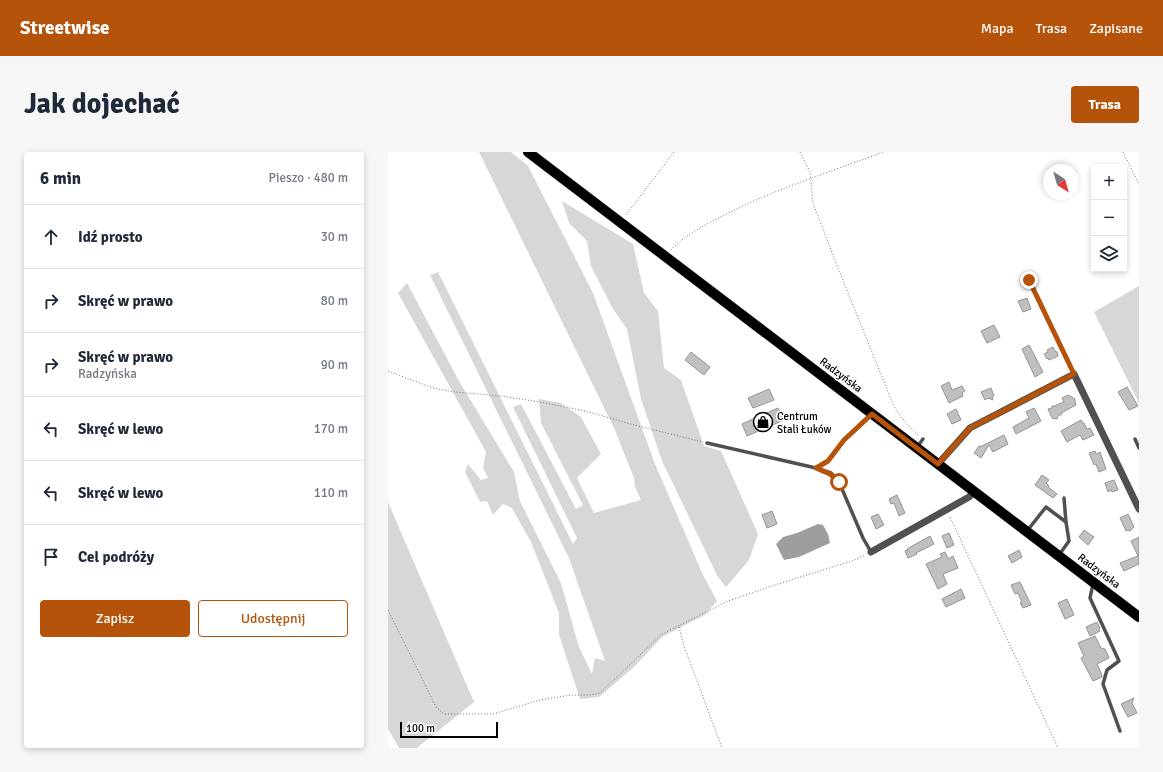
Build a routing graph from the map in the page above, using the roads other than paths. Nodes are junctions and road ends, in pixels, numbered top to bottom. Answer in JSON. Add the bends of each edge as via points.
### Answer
{"nodes":[{"id":1,"x":528,"y":152,"type":"edge"},
{"id":2,"x":1029,"y":280,"type":"dead end"},
{"id":3,"x":1074,"y":374,"type":"junction"},
{"id":4,"x":872,"y":414,"type":"junction"},
{"id":5,"x":923,"y":439,"type":"road end"},
{"id":6,"x":1135,"y":439,"type":"dead end"},
{"id":7,"x":707,"y":443,"type":"road end"},
{"id":8,"x":916,"y":448,"type":"junction"},
{"id":9,"x":1139,"y":448,"type":"edge"},
{"id":10,"x":938,"y":464,"type":"junction"},
{"id":11,"x":816,"y":468,"type":"junction"},
{"id":12,"x":974,"y":492,"type":"junction"},
{"id":13,"x":1064,"y":498,"type":"dead end"},
{"id":14,"x":1139,"y":509,"type":"edge"},
{"id":15,"x":1066,"y":522,"type":"junction"},
{"id":16,"x":1027,"y":531,"type":"junction"},
{"id":17,"x":871,"y":552,"type":"joint"},
{"id":18,"x":1058,"y":556,"type":"junction"},
{"id":19,"x":1094,"y":582,"type":"junction"},
{"id":20,"x":1139,"y":617,"type":"edge"},
{"id":21,"x":1120,"y":731,"type":"dead end"}],
"edges":[{"from":1,"to":4,"type":"main road","name":"Radzyńska"},
{"from":2,"to":3,"type":"lane"},
{"from":3,"to":10,"type":"street","via":[[970,428]]},
{"from":3,"to":14,"type":"street"},
{"from":4,"to":8,"type":"main road","name":"Radzyńska"},
{"from":4,"to":11,"type":"lane","via":[[844,440],[828,461]]},
{"from":5,"to":8,"type":"lane"},
{"from":6,"to":9,"type":"lane"},
{"from":7,"to":11,"type":"lane"},
{"from":8,"to":10,"type":"main road","name":"Radzyńska"},
{"from":10,"to":12,"type":"main road","name":"Radzyńska"},
{"from":11,"to":17,"type":"lane","via":[[830,474],[839,482]]},
{"from":12,"to":16,"type":"main road","name":"Radzyńska"},
{"from":12,"to":17,"type":"street"},
{"from":13,"to":15,"type":"lane"},
{"from":15,"to":16,"type":"lane","via":[[1046,507]]},
{"from":15,"to":18,"type":"lane","via":[[1069,541]]},
{"from":16,"to":18,"type":"main road","name":"Radzyńska"},
{"from":18,"to":19,"type":"main road","name":"Radzyńska"},
{"from":19,"to":20,"type":"main road","name":"Radzyńska"},
{"from":19,"to":21,"type":"lane","via":[[1090,598],[1119,661],[1107,670],[1103,684]]}]}
